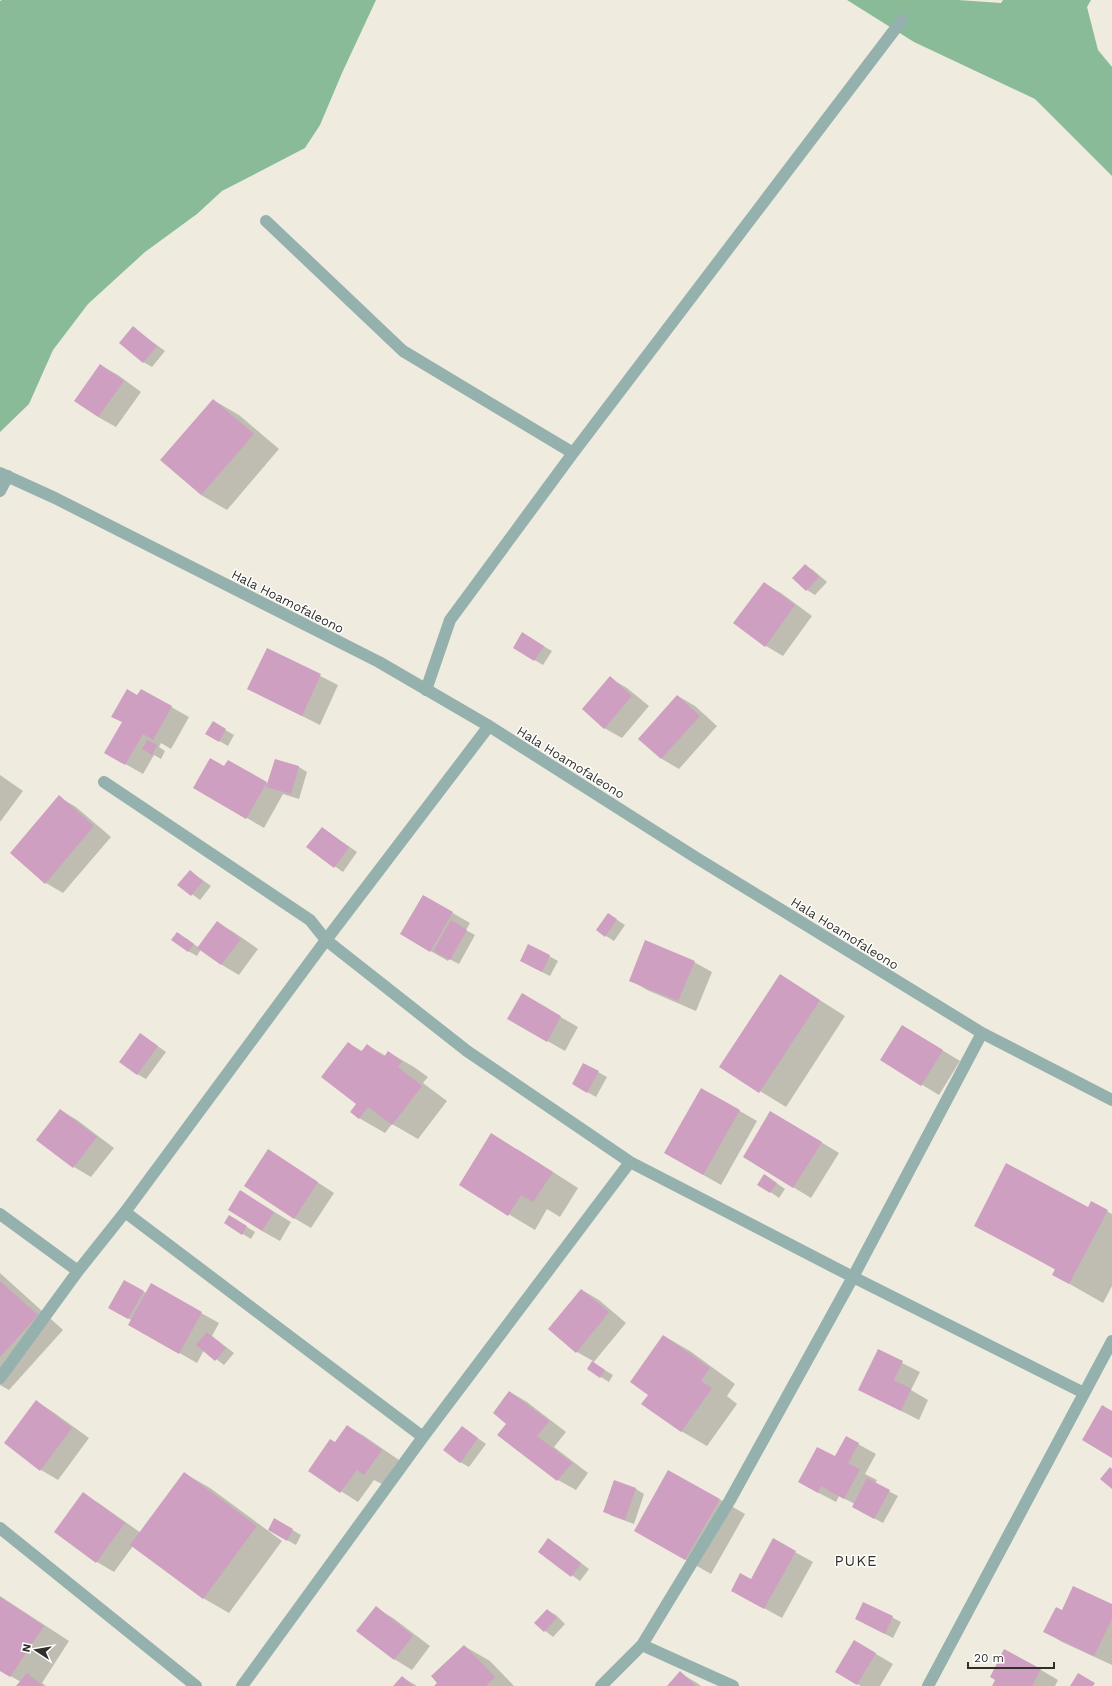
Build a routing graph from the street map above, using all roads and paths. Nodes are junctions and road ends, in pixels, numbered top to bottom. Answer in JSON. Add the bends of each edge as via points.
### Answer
{"nodes":[{"id":1,"x":902,"y":20,"type":"dead end"},
{"id":2,"x":266,"y":220,"type":"dead end"},
{"id":3,"x":573,"y":453,"type":"junction"},
{"id":4,"x":4,"y":475,"type":"edge"},
{"id":5,"x":0,"y":491,"type":"edge"},
{"id":6,"x":426,"y":690,"type":"junction"},
{"id":7,"x":489,"y":726,"type":"junction"},
{"id":8,"x":104,"y":782,"type":"dead end"},
{"id":9,"x":326,"y":940,"type":"junction"},
{"id":10,"x":982,"y":1033,"type":"junction"},
{"id":11,"x":1112,"y":1100,"type":"edge"},
{"id":12,"x":630,"y":1162,"type":"junction"},
{"id":13,"x":125,"y":1212,"type":"junction"},
{"id":14,"x":0,"y":1214,"type":"edge"},
{"id":15,"x":78,"y":1271,"type":"junction"},
{"id":16,"x":853,"y":1277,"type":"junction"},
{"id":17,"x":1112,"y":1341,"type":"edge"},
{"id":18,"x":0,"y":1378,"type":"edge"},
{"id":19,"x":1084,"y":1393,"type":"junction"},
{"id":20,"x":423,"y":1436,"type":"junction"},
{"id":21,"x":0,"y":1528,"type":"edge"},
{"id":22,"x":642,"y":1644,"type":"junction"},
{"id":23,"x":196,"y":1686,"type":"edge"},
{"id":24,"x":242,"y":1686,"type":"edge"},
{"id":25,"x":601,"y":1686,"type":"edge"},
{"id":26,"x":733,"y":1686,"type":"edge"},
{"id":27,"x":928,"y":1686,"type":"edge"}],
"edges":[{"from":1,"to":3,"type":"street"},
{"from":2,"to":3,"type":"street","via":[[403,351]]},
{"from":3,"to":6,"type":"street","via":[[450,620]]},
{"from":4,"to":5,"type":"street"},
{"from":4,"to":6,"type":"street","name":"Hala Hoamofaleono","via":[[55,498],[379,662]]},
{"from":6,"to":7,"type":"street","name":"Hala Hoamofaleono"},
{"from":7,"to":9,"type":"street"},
{"from":7,"to":10,"type":"street","name":"Hala Hoamofaleono","via":[[742,886]]},
{"from":8,"to":9,"type":"street","via":[[310,920]]},
{"from":9,"to":12,"type":"street","via":[[467,1051]]},
{"from":9,"to":13,"type":"street"},
{"from":10,"to":11,"type":"street","name":"Hala Hoamofaleono"},
{"from":10,"to":16,"type":"street"},
{"from":12,"to":16,"type":"street"},
{"from":12,"to":20,"type":"street"},
{"from":13,"to":15,"type":"street"},
{"from":13,"to":20,"type":"street"},
{"from":14,"to":15,"type":"street"},
{"from":15,"to":18,"type":"street"},
{"from":16,"to":19,"type":"street"},
{"from":16,"to":22,"type":"street","via":[[730,1500]]},
{"from":17,"to":19,"type":"street"},
{"from":19,"to":27,"type":"street"},
{"from":20,"to":24,"type":"street"},
{"from":21,"to":23,"type":"street"},
{"from":22,"to":25,"type":"street"},
{"from":22,"to":26,"type":"street"}]}
